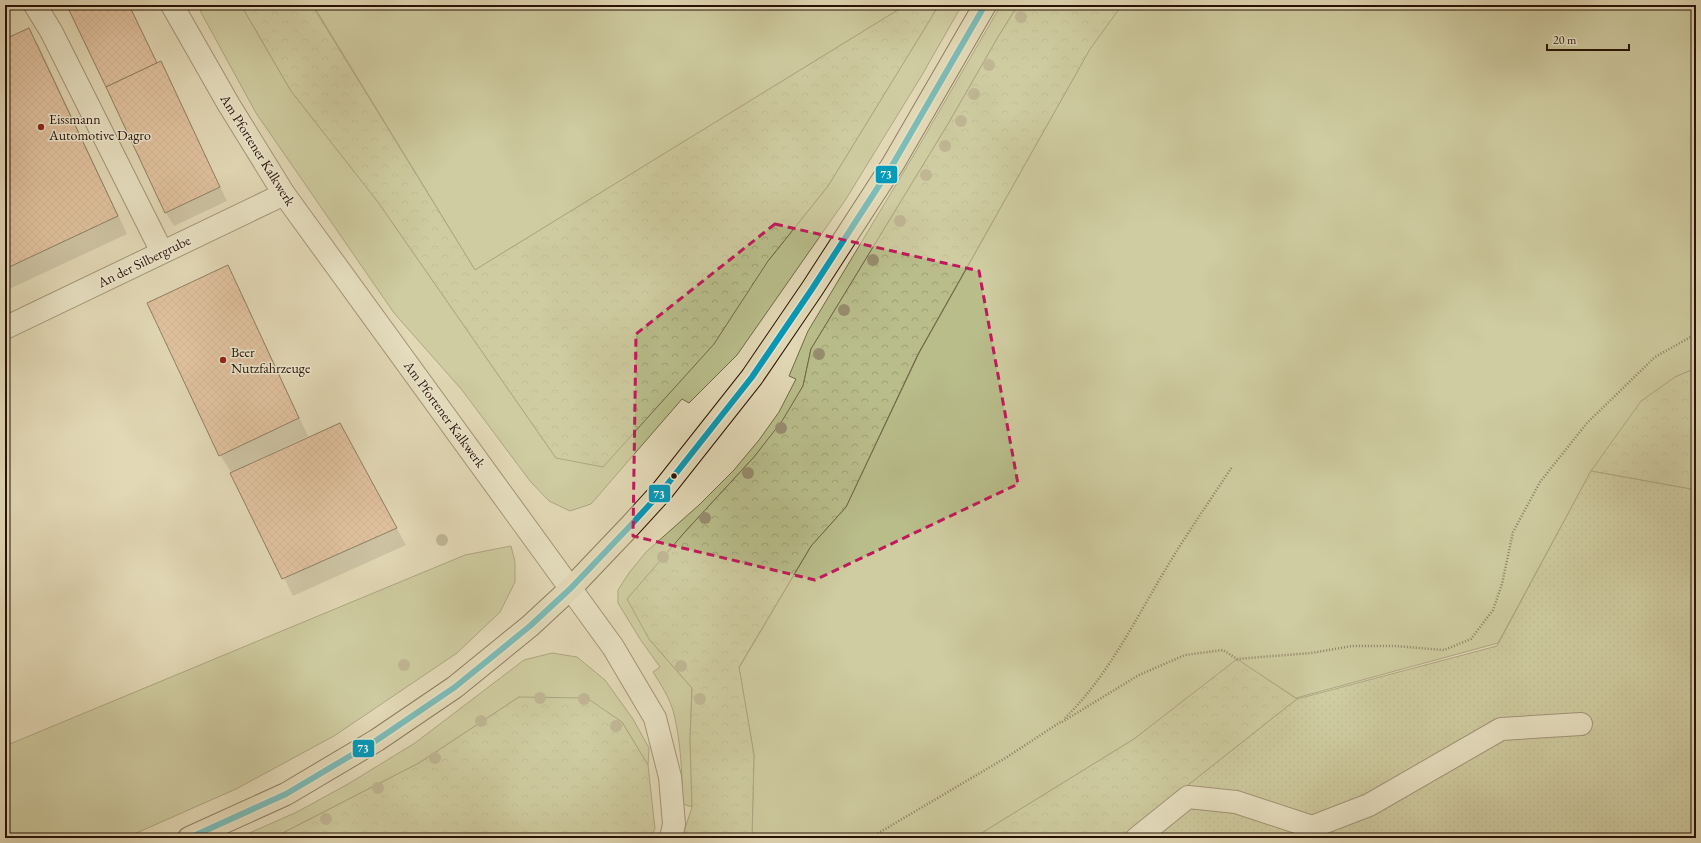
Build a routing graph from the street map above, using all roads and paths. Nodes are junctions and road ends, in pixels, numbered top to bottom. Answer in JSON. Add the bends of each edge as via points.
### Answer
{"nodes":[{"id":1,"x":35,"y":5,"type":"edge"},
{"id":2,"x":172,"y":5,"type":"edge"},
{"id":3,"x":985,"y":5,"type":"edge"},
{"id":4,"x":284,"y":194,"type":"junction"},
{"id":5,"x":162,"y":252,"type":"junction"},
{"id":6,"x":5,"y":328,"type":"edge"},
{"id":7,"x":1696,"y":334,"type":"edge"},
{"id":8,"x":1232,"y":467,"type":"dead end"},
{"id":9,"x":570,"y":588,"type":"junction"},
{"id":10,"x":1062,"y":722,"type":"junction"},
{"id":11,"x":1581,"y":724,"type":"dead end"},
{"id":12,"x":189,"y":838,"type":"edge"},
{"id":13,"x":671,"y":838,"type":"edge"},
{"id":14,"x":870,"y":838,"type":"edge"},
{"id":15,"x":1137,"y":838,"type":"edge"}],
"edges":[{"from":1,"to":5,"type":"street","via":[[51,31]]},
{"from":2,"to":4,"type":"street","name":"Am Pfortener Kalkwerk"},
{"from":3,"to":9,"type":"main road","via":[[893,164],[752,377],[662,491]]},
{"from":4,"to":5,"type":"street","name":"An der Silbergrube"},
{"from":4,"to":9,"type":"street","name":"Am Pfortener Kalkwerk"},
{"from":5,"to":6,"type":"street","name":"An der Silbergrube"},
{"from":7,"to":10,"type":"path","via":[[1654,357],[1587,423],[1540,482],[1513,532],[1502,584],[1493,610],[1471,639],[1444,650],[1352,646],[1310,653],[1237,659],[1223,650],[1185,655],[1139,675]]},
{"from":8,"to":10,"type":"path","via":[[1165,571],[1114,658],[1076,708]]},
{"from":9,"to":12,"type":"main road","via":[[530,626],[455,687],[377,740],[286,794]]},
{"from":9,"to":13,"type":"street","name":"Am Pfortener Kalkwerk","via":[[613,647],[655,718],[670,778],[674,824]]},
{"from":10,"to":14,"type":"path"},
{"from":11,"to":15,"type":"street","via":[[1501,729],[1369,805],[1312,827],[1236,802],[1188,797]]}]}
